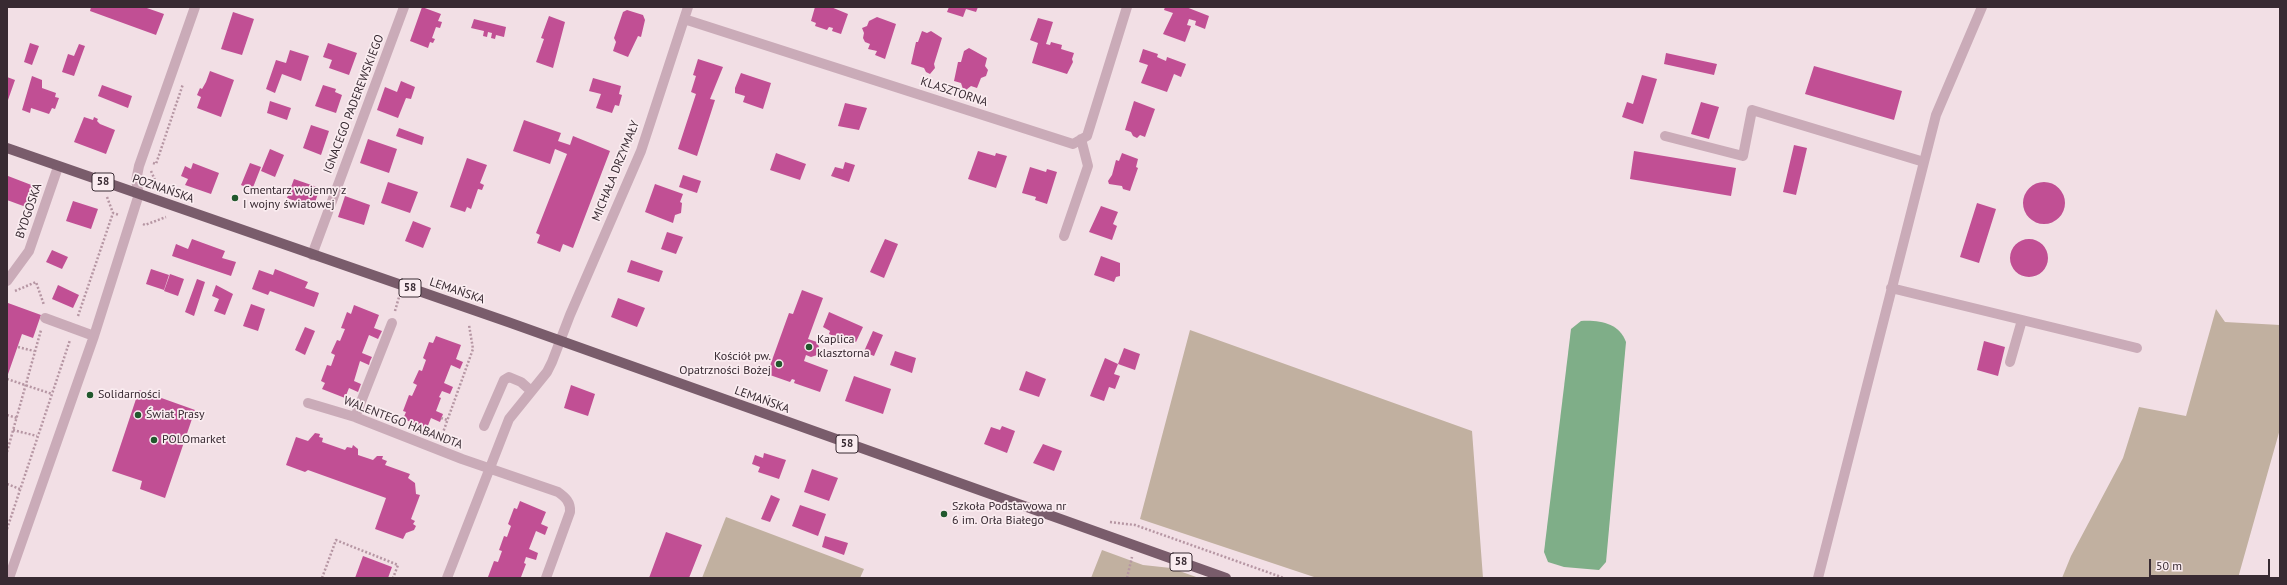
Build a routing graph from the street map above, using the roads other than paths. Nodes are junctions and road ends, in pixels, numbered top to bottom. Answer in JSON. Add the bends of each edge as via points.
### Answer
{"nodes":[{"id":1,"x":195,"y":7,"type":"edge"},
{"id":2,"x":404,"y":7,"type":"edge"},
{"id":3,"x":688,"y":7,"type":"edge"},
{"id":4,"x":1127,"y":7,"type":"edge"},
{"id":5,"x":1982,"y":7,"type":"edge"},
{"id":6,"x":684,"y":19,"type":"junction"},
{"id":7,"x":1666,"y":136,"type":"dead end"},
{"id":8,"x":1081,"y":139,"type":"junction"},
{"id":9,"x":7,"y":148,"type":"edge"},
{"id":10,"x":1924,"y":162,"type":"junction"},
{"id":11,"x":58,"y":167,"type":"junction"},
{"id":12,"x":139,"y":194,"type":"junction"},
{"id":13,"x":1064,"y":236,"type":"dead end"},
{"id":14,"x":312,"y":254,"type":"junction"},
{"id":15,"x":7,"y":281,"type":"edge"},
{"id":16,"x":1891,"y":288,"type":"junction"},
{"id":17,"x":45,"y":318,"type":"road end"},
{"id":18,"x":2022,"y":320,"type":"junction"},
{"id":19,"x":392,"y":323,"type":"dead end"},
{"id":20,"x":94,"y":336,"type":"junction"},
{"id":21,"x":560,"y":341,"type":"junction"},
{"id":22,"x":2137,"y":348,"type":"dead end"},
{"id":23,"x":2010,"y":362,"type":"dead end"},
{"id":24,"x":530,"y":390,"type":"junction"},
{"id":25,"x":308,"y":403,"type":"dead end"},
{"id":26,"x":355,"y":416,"type":"junction"},
{"id":27,"x":484,"y":426,"type":"dead end"},
{"id":28,"x":488,"y":468,"type":"junction"},
{"id":29,"x":10,"y":578,"type":"edge"},
{"id":30,"x":447,"y":578,"type":"edge"},
{"id":31,"x":546,"y":578,"type":"edge"},
{"id":32,"x":1226,"y":578,"type":"edge"},
{"id":33,"x":1818,"y":578,"type":"edge"}],
"edges":[{"from":1,"to":12,"type":"street","via":[[139,166],[136,181]]},
{"from":2,"to":14,"type":"street","name":"IGNACEGO PADEREWSKIEGO"},
{"from":3,"to":6,"type":"street","name":"MICHAŁA DRZYMAŁY"},
{"from":4,"to":8,"type":"street","via":[[1087,136]]},
{"from":5,"to":10,"type":"street","via":[[1936,116]]},
{"from":6,"to":8,"type":"street","name":"KLASZTORNA","via":[[1073,144]]},
{"from":6,"to":21,"type":"street","name":"MICHAŁA DRZYMAŁY","via":[[641,151]]},
{"from":7,"to":10,"type":"street","via":[[1743,156],[1752,110]]},
{"from":8,"to":13,"type":"street","via":[[1088,166]]},
{"from":9,"to":11,"type":"main road","name":"POZNAŃSKA","number":"58"},
{"from":10,"to":16,"type":"street"},
{"from":11,"to":12,"type":"main road","name":"POZNAŃSKA","number":"58"},
{"from":11,"to":15,"type":"street","name":"BYDGOSKA","via":[[29,251]]},
{"from":12,"to":14,"type":"main road","name":"POZNAŃSKA","number":"58"},
{"from":12,"to":20,"type":"street"},
{"from":14,"to":21,"type":"main road","name":"LEMAŃSKA","number":"58"},
{"from":16,"to":18,"type":"street"},
{"from":16,"to":33,"type":"street"},
{"from":17,"to":20,"type":"street"},
{"from":18,"to":22,"type":"street"},
{"from":18,"to":23,"type":"street"},
{"from":19,"to":26,"type":"street"},
{"from":20,"to":29,"type":"street"},
{"from":21,"to":24,"type":"street","name":"MICHAŁA DRZYMAŁY","via":[[546,372]]},
{"from":21,"to":32,"type":"main road","name":"LEMAŃSKA","number":"58"},
{"from":24,"to":27,"type":"street","via":[[522,382],[509,377],[504,380]]},
{"from":24,"to":28,"type":"street","name":"MICHAŁA DRZYMAŁY","via":[[509,419]]},
{"from":25,"to":26,"type":"street","name":"WALENTEGO HABANDTA"},
{"from":26,"to":28,"type":"street","name":"WALENTEGO HABANDTA"},
{"from":28,"to":30,"type":"street","name":"MICHAŁA DRZYMAŁY"},
{"from":28,"to":31,"type":"street","name":"WALENTEGO HABANDTA","via":[[558,492],[566,498],[571,507]]}]}
